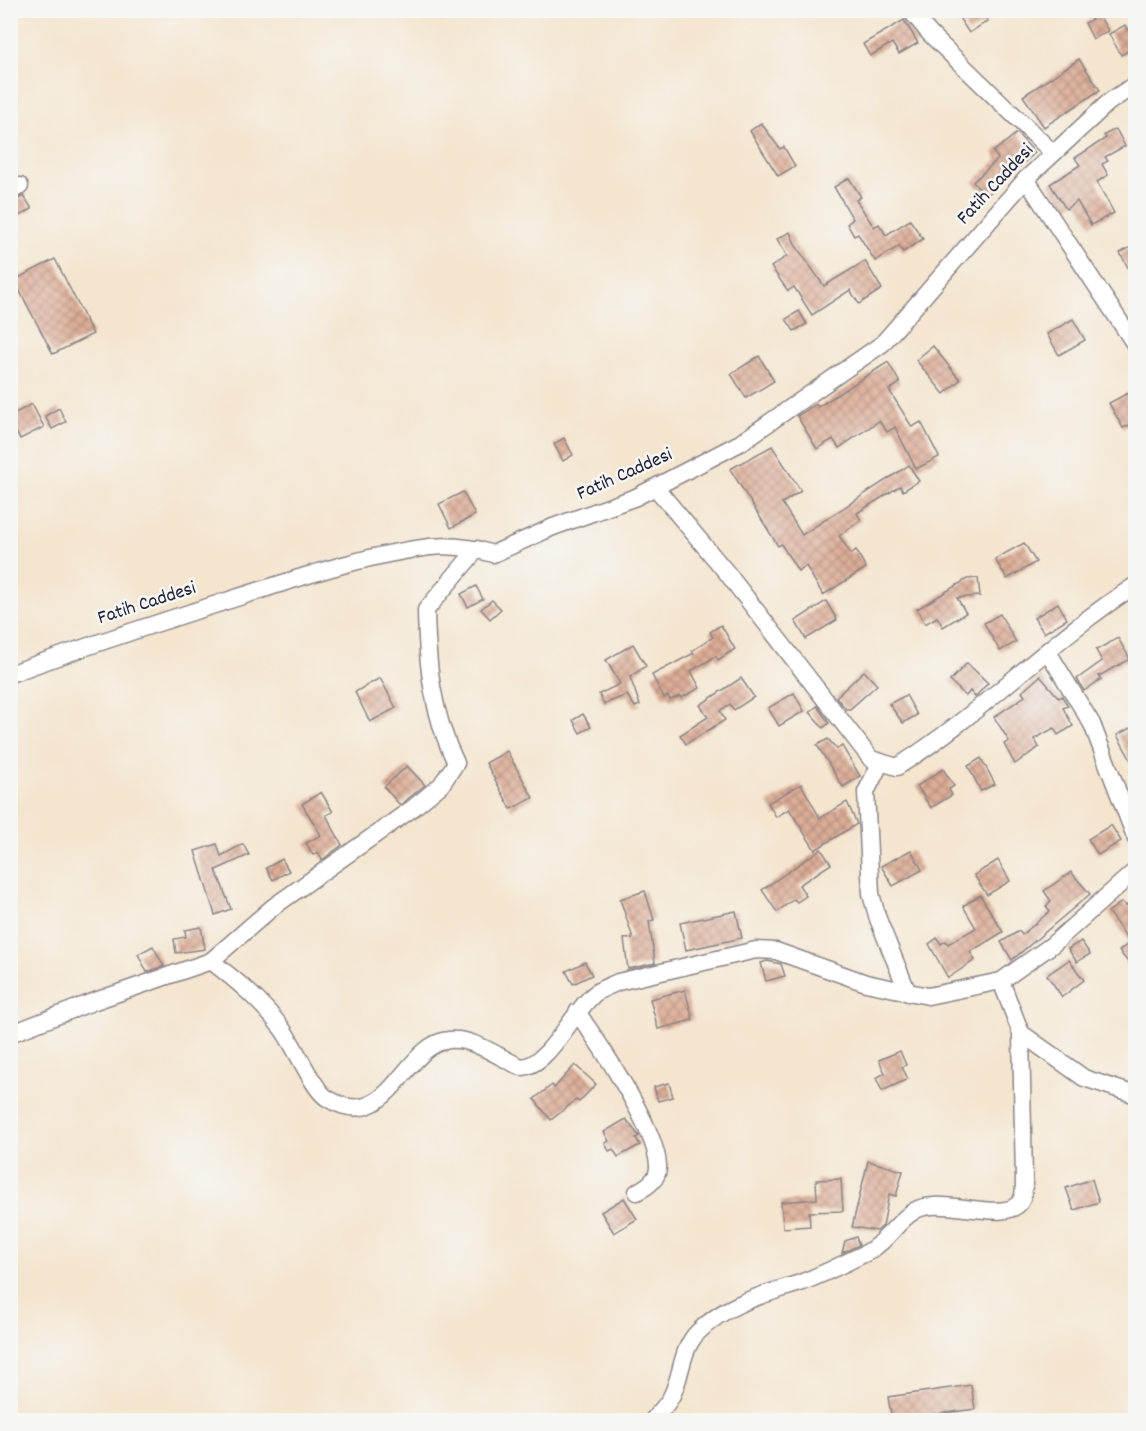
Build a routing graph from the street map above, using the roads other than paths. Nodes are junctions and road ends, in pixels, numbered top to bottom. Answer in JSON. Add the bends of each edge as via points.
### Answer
{"nodes":[{"id":1,"x":910,"y":10,"type":"edge"},
{"id":2,"x":1136,"y":84,"type":"edge"},
{"id":3,"x":1053,"y":153,"type":"junction"},
{"id":4,"x":1026,"y":179,"type":"junction"},
{"id":5,"x":1136,"y":346,"type":"edge"},
{"id":6,"x":656,"y":488,"type":"junction"},
{"id":7,"x":477,"y":549,"type":"junction"},
{"id":8,"x":1136,"y":585,"type":"edge"},
{"id":9,"x":1048,"y":652,"type":"junction"},
{"id":10,"x":10,"y":674,"type":"edge"},
{"id":11,"x":881,"y":762,"type":"junction"},
{"id":12,"x":1136,"y":838,"type":"edge"},
{"id":13,"x":1136,"y":870,"type":"edge"},
{"id":14,"x":211,"y":961,"type":"junction"},
{"id":15,"x":1001,"y":981,"type":"junction"},
{"id":16,"x":908,"y":993,"type":"junction"},
{"id":17,"x":577,"y":1012,"type":"junction"},
{"id":18,"x":1020,"y":1033,"type":"junction"},
{"id":19,"x":10,"y":1034,"type":"edge"},
{"id":20,"x":1136,"y":1095,"type":"edge"},
{"id":21,"x":637,"y":1192,"type":"dead end"},
{"id":22,"x":653,"y":1420,"type":"edge"}],
"edges":[{"from":1,"to":3,"type":"street"},
{"from":2,"to":3,"type":"street","name":"Fatih Caddesi","via":[[1109,102]]},
{"from":3,"to":4,"type":"street","name":"Fatih Caddesi"},
{"from":4,"to":5,"type":"street"},
{"from":4,"to":6,"type":"street","name":"Fatih Caddesi","via":[[882,344],[740,443]]},
{"from":6,"to":7,"type":"street","name":"Fatih Caddesi","via":[[493,554]]},
{"from":6,"to":11,"type":"street","via":[[871,759]]},
{"from":7,"to":10,"type":"street","name":"Fatih Caddesi","via":[[432,547],[300,577],[93,643]]},
{"from":7,"to":14,"type":"street","via":[[426,610],[427,663],[444,738],[456,763],[441,784],[413,808],[273,907]]},
{"from":8,"to":9,"type":"street","via":[[1099,608]]},
{"from":9,"to":11,"type":"street","via":[[926,748],[897,767]]},
{"from":9,"to":12,"type":"street","via":[[1092,724]]},
{"from":11,"to":16,"type":"street","via":[[866,792],[871,894]]},
{"from":13,"to":15,"type":"street","via":[[1052,945]]},
{"from":14,"to":17,"type":"street","via":[[249,990],[282,1027],[324,1097],[347,1108],[375,1102],[430,1049],[447,1040],[464,1040],[521,1067],[529,1067],[545,1054]]},
{"from":14,"to":19,"type":"street"},
{"from":15,"to":16,"type":"street","via":[[928,996]]},
{"from":15,"to":18,"type":"street"},
{"from":16,"to":17,"type":"street","via":[[866,983],[776,951],[756,950],[618,982],[597,992]]},
{"from":17,"to":21,"type":"street","via":[[628,1092],[651,1140],[659,1166],[652,1183]]},
{"from":18,"to":20,"type":"street","via":[[1084,1078]]},
{"from":18,"to":22,"type":"street","via":[[1022,1200],[1004,1212],[940,1204],[915,1210],[883,1242],[868,1251],[802,1282],[750,1297],[718,1316],[697,1334],[684,1355],[672,1395]]}]}
